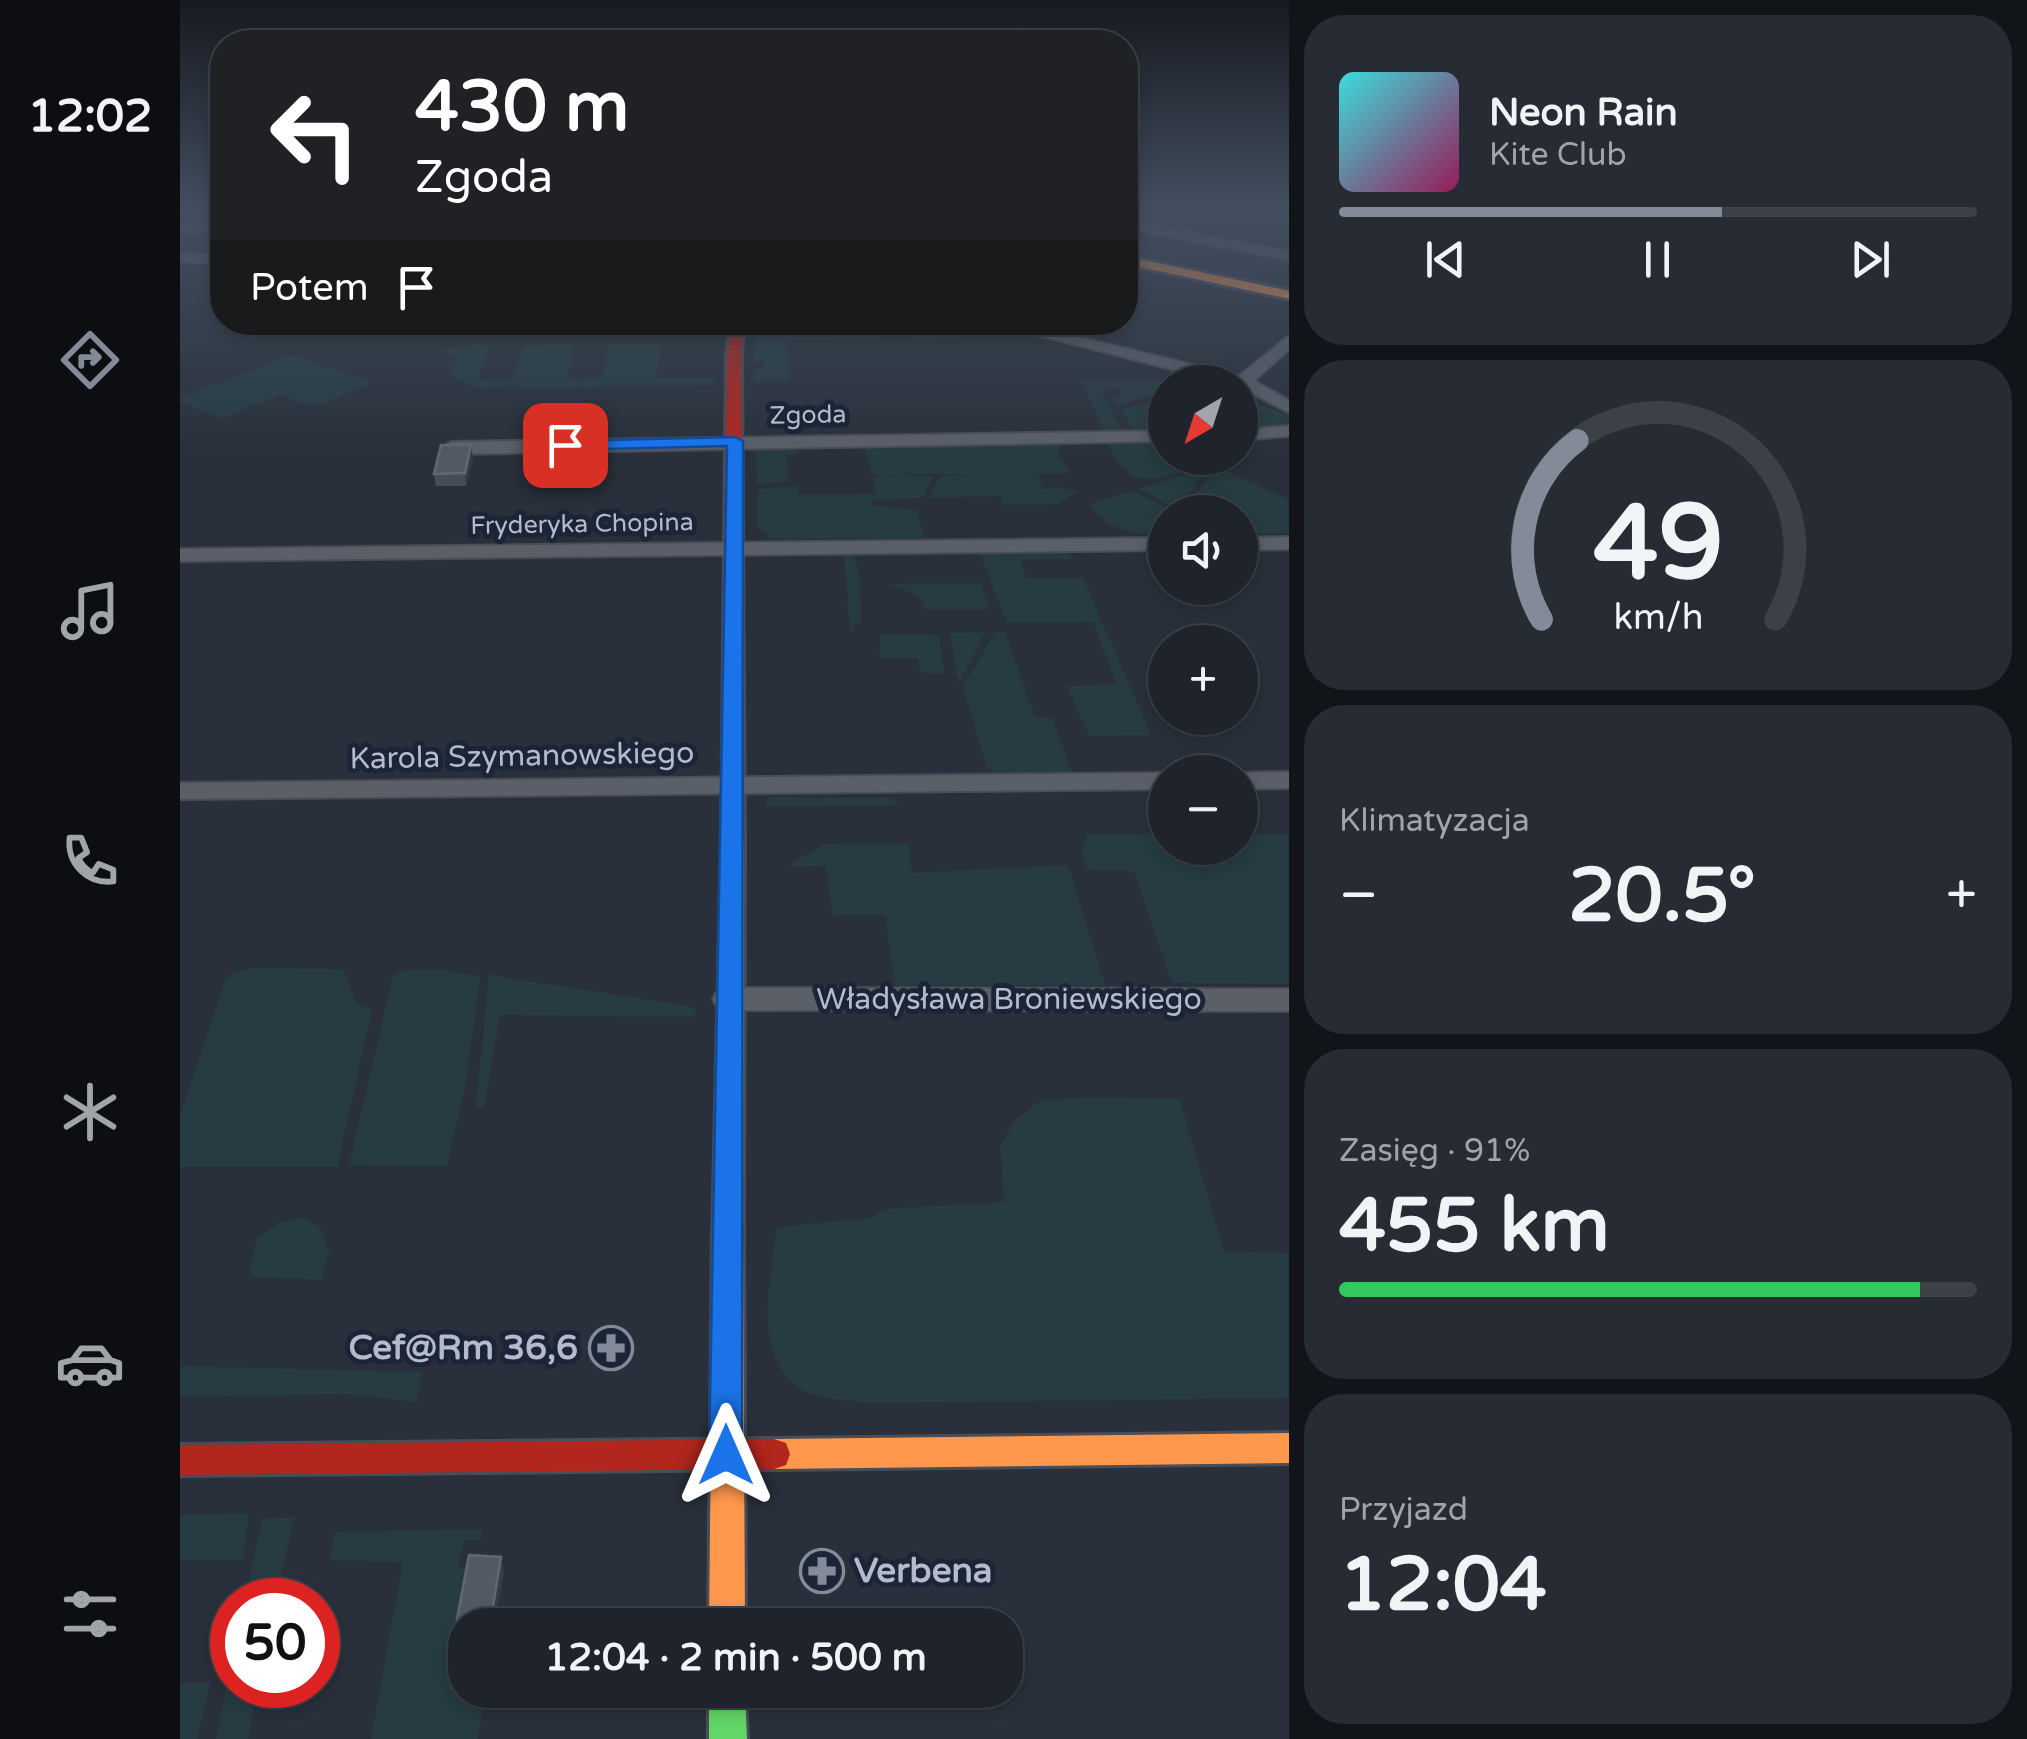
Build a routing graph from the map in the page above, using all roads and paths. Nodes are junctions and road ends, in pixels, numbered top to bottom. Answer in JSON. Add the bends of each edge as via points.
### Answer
{"nodes":[{"id":1,"x":736,"y":335,"type":"edge"},
{"id":2,"x":1047,"y":335,"type":"edge"},
{"id":3,"x":1289,"y":341,"type":"edge"},
{"id":4,"x":1171,"y":365,"type":"edge"},
{"id":5,"x":1258,"y":366,"type":"edge"},
{"id":6,"x":1258,"y":390,"type":"edge"},
{"id":7,"x":1289,"y":407,"type":"edge"},
{"id":8,"x":1289,"y":431,"type":"edge"},
{"id":9,"x":1258,"y":434,"type":"edge"},
{"id":10,"x":1148,"y":436,"type":"edge"},
{"id":11,"x":735,"y":441,"type":"junction"},
{"id":12,"x":451,"y":448,"type":"edge"},
{"id":13,"x":1289,"y":543,"type":"edge"},
{"id":14,"x":1148,"y":544,"type":"edge"},
{"id":15,"x":1258,"y":544,"type":"edge"},
{"id":16,"x":734,"y":550,"type":"junction"},
{"id":17,"x":180,"y":555,"type":"edge"},
{"id":18,"x":1289,"y":780,"type":"edge"},
{"id":19,"x":1148,"y":781,"type":"edge"},
{"id":20,"x":1258,"y":781,"type":"edge"},
{"id":21,"x":733,"y":786,"type":"junction"},
{"id":22,"x":180,"y":792,"type":"edge"},
{"id":23,"x":728,"y":998,"type":"junction"},
{"id":24,"x":1289,"y":1000,"type":"edge"},
{"id":25,"x":1289,"y":1448,"type":"edge"},
{"id":26,"x":726,"y":1455,"type":"junction"},
{"id":27,"x":180,"y":1460,"type":"edge"},
{"id":28,"x":727,"y":1608,"type":"edge"},
{"id":29,"x":727,"y":1708,"type":"edge"},
{"id":30,"x":728,"y":1739,"type":"edge"}],
"edges":[{"from":1,"to":11,"type":"main road"},
{"from":2,"to":4,"type":"street"},
{"from":3,"to":5,"type":"street"},
{"from":6,"to":7,"type":"street"},
{"from":8,"to":9,"type":"street"},
{"from":10,"to":11,"type":"street","name":"Zgoda"},
{"from":11,"to":12,"type":"street","name":"Zgoda"},
{"from":11,"to":16,"type":"main road"},
{"from":13,"to":15,"type":"street"},
{"from":14,"to":16,"type":"street","name":"Fryderyka Chopina"},
{"from":16,"to":17,"type":"street","name":"Fryderyka Chopina"},
{"from":16,"to":21,"type":"main road"},
{"from":18,"to":20,"type":"street"},
{"from":19,"to":21,"type":"street","name":"Karola Szymanowskiego"},
{"from":21,"to":22,"type":"street","name":"Karola Szymanowskiego"},
{"from":21,"to":23,"type":"main road"},
{"from":23,"to":24,"type":"street","name":"Władysława Broniewskiego"},
{"from":23,"to":26,"type":"main road"},
{"from":25,"to":26,"type":"main road"},
{"from":26,"to":27,"type":"main road"},
{"from":26,"to":28,"type":"main road"},
{"from":29,"to":30,"type":"main road"}]}
